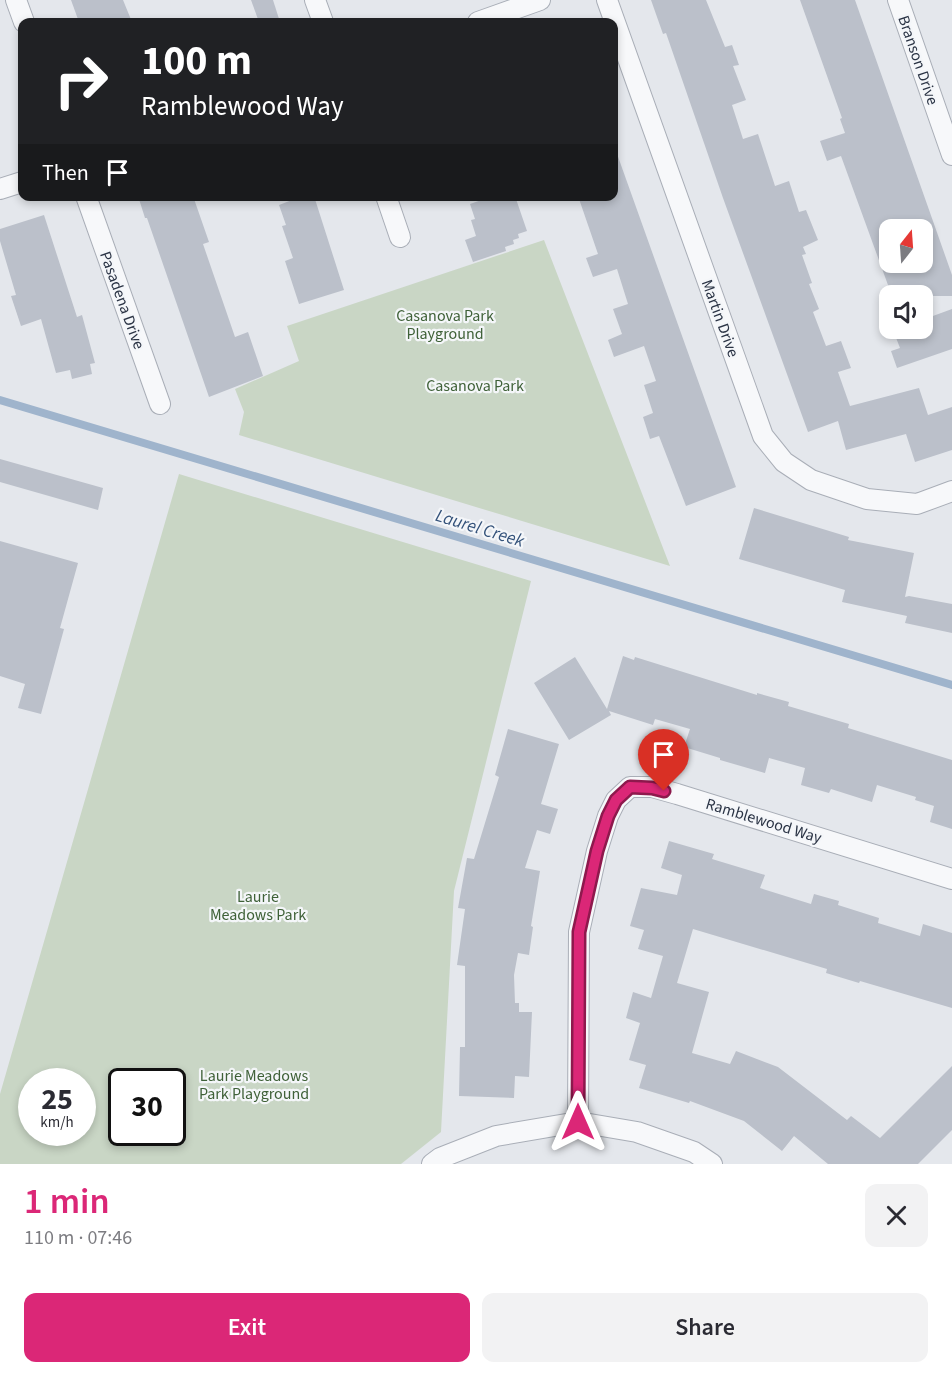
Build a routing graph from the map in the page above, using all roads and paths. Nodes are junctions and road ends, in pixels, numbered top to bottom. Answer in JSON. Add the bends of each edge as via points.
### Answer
{"nodes":[{"id":1,"x":16,"y":0,"type":"edge"},
{"id":2,"x":315,"y":0,"type":"edge"},
{"id":3,"x":540,"y":0,"type":"edge"},
{"id":4,"x":607,"y":0,"type":"edge"},
{"id":5,"x":898,"y":0,"type":"edge"},
{"id":6,"x":23,"y":18,"type":"edge"},
{"id":7,"x":322,"y":18,"type":"edge"},
{"id":8,"x":489,"y":18,"type":"edge"},
{"id":9,"x":613,"y":18,"type":"edge"},
{"id":10,"x":618,"y":31,"type":"edge"},
{"id":11,"x":952,"y":154,"type":"edge"},
{"id":12,"x":18,"y":183,"type":"edge"},
{"id":13,"x":0,"y":189,"type":"edge"},
{"id":14,"x":89,"y":201,"type":"edge"},
{"id":15,"x":388,"y":201,"type":"edge"},
{"id":16,"x":400,"y":237,"type":"dead end"},
{"id":17,"x":160,"y":404,"type":"dead end"},
{"id":18,"x":952,"y":491,"type":"edge"},
{"id":19,"x":952,"y":879,"type":"edge"},
{"id":20,"x":578,"y":1122,"type":"junction"},
{"id":21,"x":432,"y":1164,"type":"edge"},
{"id":22,"x":712,"y":1164,"type":"edge"}],
"edges":[{"from":1,"to":6,"type":"street"},
{"from":2,"to":7,"type":"street"},
{"from":3,"to":8,"type":"street"},
{"from":4,"to":9,"type":"street","name":"Martin Drive"},
{"from":5,"to":11,"type":"street","name":"Branson Drive"},
{"from":10,"to":18,"type":"street","name":"Martin Drive","via":[[763,436],[784,462],[811,480],[867,499],[916,504]]},
{"from":12,"to":13,"type":"street"},
{"from":14,"to":17,"type":"street","name":"Pasadena Drive"},
{"from":15,"to":16,"type":"street"},
{"from":19,"to":20,"type":"street","name":"Ramblewood Way","via":[[677,794],[630,787],[616,800],[608,816],[579,932]]},
{"from":20,"to":21,"type":"street","via":[[496,1136]]},
{"from":20,"to":22,"type":"street","via":[[637,1132],[694,1152]]}]}
